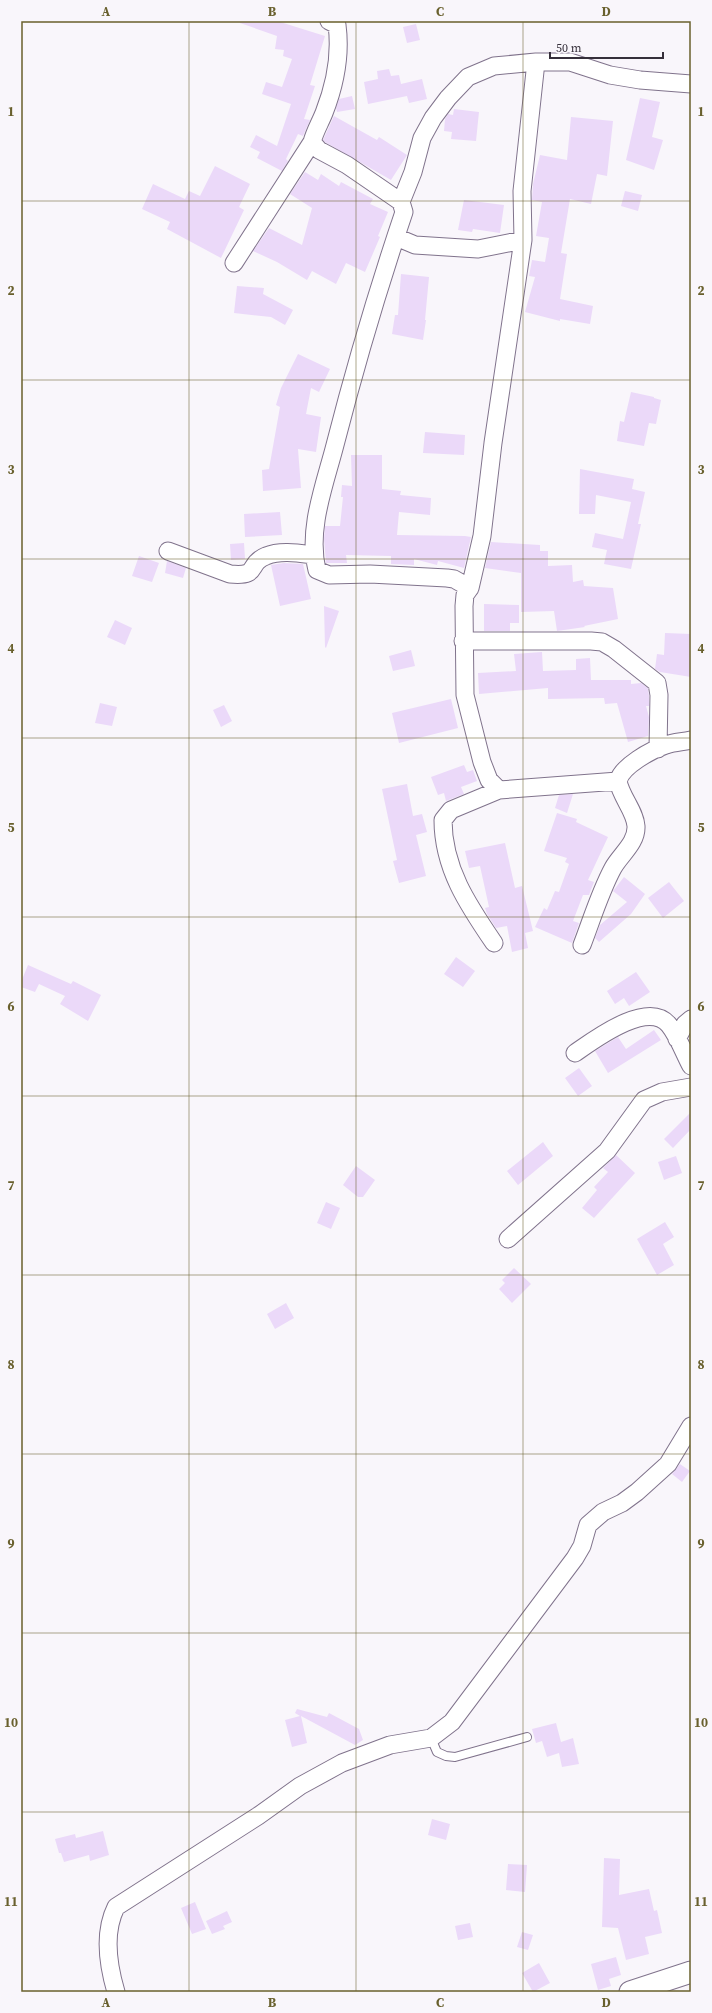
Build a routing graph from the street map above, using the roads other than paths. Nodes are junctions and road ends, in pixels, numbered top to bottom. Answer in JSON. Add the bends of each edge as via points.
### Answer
{"nodes":[{"id":1,"x":329,"y":21,"type":"edge"},
{"id":2,"x":536,"y":62,"type":"junction"},
{"id":3,"x":691,"y":84,"type":"edge"},
{"id":4,"x":312,"y":142,"type":"junction"},
{"id":5,"x":400,"y":202,"type":"junction"},
{"id":6,"x":396,"y":237,"type":"junction"},
{"id":7,"x":523,"y":240,"type":"junction"},
{"id":8,"x":234,"y":263,"type":"dead end"},
{"id":9,"x":168,"y":551,"type":"dead end"},
{"id":10,"x":313,"y":555,"type":"junction"},
{"id":11,"x":470,"y":588,"type":"junction"},
{"id":12,"x":464,"y":641,"type":"junction"},
{"id":13,"x":691,"y":740,"type":"edge"},
{"id":14,"x":658,"y":749,"type":"junction"},
{"id":15,"x":618,"y":781,"type":"junction"},
{"id":16,"x":498,"y":790,"type":"junction"},
{"id":17,"x":494,"y":943,"type":"dead end"},
{"id":18,"x":582,"y":945,"type":"dead end"},
{"id":19,"x":691,"y":1020,"type":"edge"},
{"id":20,"x":676,"y":1039,"type":"junction"},
{"id":21,"x":575,"y":1053,"type":"dead end"},
{"id":22,"x":691,"y":1066,"type":"edge"},
{"id":23,"x":691,"y":1087,"type":"edge"},
{"id":24,"x":508,"y":1239,"type":"dead end"},
{"id":25,"x":691,"y":1426,"type":"edge"},
{"id":26,"x":527,"y":1736,"type":"dead end"},
{"id":27,"x":431,"y":1738,"type":"junction"},
{"id":28,"x":691,"y":1972,"type":"edge"},
{"id":29,"x":116,"y":1992,"type":"edge"},
{"id":30,"x":630,"y":1992,"type":"edge"}],
"edges":[{"from":1,"to":4,"type":"street","via":[[337,25],[337,60],[332,90]]},
{"from":2,"to":3,"type":"street","via":[[570,62],[610,75]]},
{"from":2,"to":5,"type":"street","via":[[494,66],[468,78],[448,98],[422,138],[413,172]]},
{"from":2,"to":7,"type":"street","via":[[522,191]]},
{"from":4,"to":5,"type":"street","via":[[319,150],[347,165]]},
{"from":4,"to":8,"type":"street"},
{"from":5,"to":6,"type":"street","via":[[404,212]]},
{"from":6,"to":7,"type":"street","via":[[415,245],[478,248]]},
{"from":6,"to":10,"type":"street","via":[[329,466],[318,511]]},
{"from":7,"to":11,"type":"street","via":[[482,536]]},
{"from":9,"to":10,"type":"street","via":[[230,574],[240,575],[253,571],[256,562],[271,554]]},
{"from":10,"to":11,"type":"street","via":[[317,570],[324,574],[447,578]]},
{"from":11,"to":12,"type":"street","via":[[465,595]]},
{"from":12,"to":14,"type":"street","via":[[602,642],[657,683]]},
{"from":12,"to":16,"type":"street","via":[[465,695],[469,716],[489,780]]},
{"from":13,"to":14,"type":"street"},
{"from":14,"to":15,"type":"street","via":[[626,768]]},
{"from":15,"to":16,"type":"street"},
{"from":15,"to":18,"type":"street","via":[[636,824],[634,837],[613,868]]},
{"from":16,"to":17,"type":"street","via":[[451,810],[443,820],[443,831],[456,882]]},
{"from":19,"to":20,"type":"street","via":[[685,1024]]},
{"from":20,"to":21,"type":"street","via":[[668,1024],[659,1017],[651,1016],[615,1026]]},
{"from":20,"to":22,"type":"street"},
{"from":23,"to":24,"type":"street","via":[[662,1092],[644,1100],[607,1151]]},
{"from":25,"to":27,"type":"street","via":[[668,1464],[638,1492],[603,1512],[588,1525],[582,1546],[556,1586],[452,1722]]},
{"from":26,"to":27,"type":"lane","via":[[455,1757],[437,1752]]},
{"from":27,"to":29,"type":"street","via":[[390,1745],[342,1763],[300,1786],[116,1907],[109,1919],[107,1935]]},
{"from":28,"to":30,"type":"street"}]}
